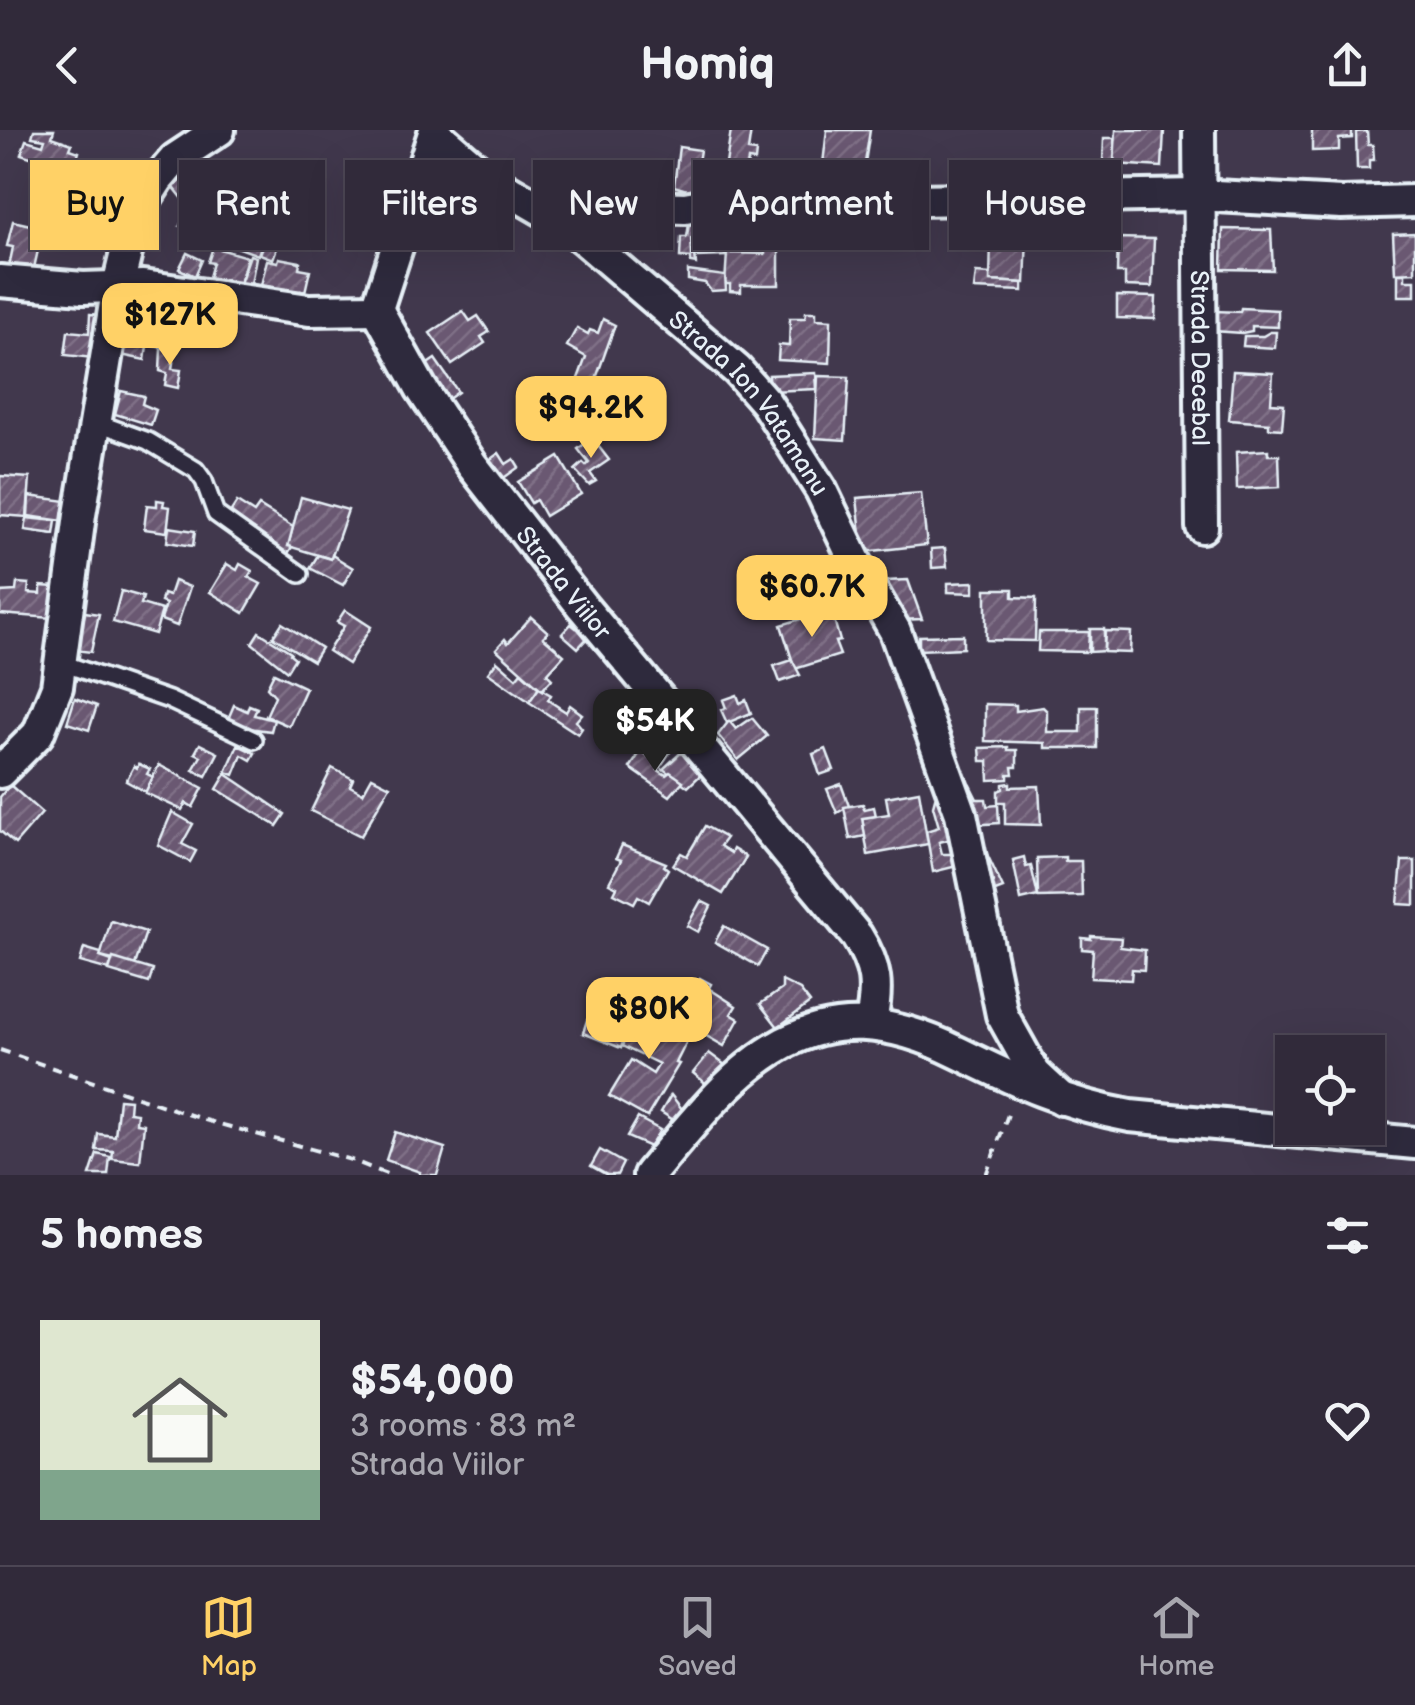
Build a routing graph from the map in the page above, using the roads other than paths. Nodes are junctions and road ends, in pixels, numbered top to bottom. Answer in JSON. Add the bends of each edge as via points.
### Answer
{"nodes":[{"id":1,"x":219,"y":130,"type":"edge"},
{"id":2,"x":1199,"y":130,"type":"edge"},
{"id":3,"x":435,"y":131,"type":"edge"},
{"id":4,"x":1198,"y":194,"type":"junction"},
{"id":5,"x":1415,"y":201,"type":"edge"},
{"id":6,"x":533,"y":204,"type":"edge"},
{"id":7,"x":673,"y":208,"type":"edge"},
{"id":8,"x":598,"y":250,"type":"edge"},
{"id":9,"x":0,"y":280,"type":"edge"},
{"id":10,"x":118,"y":286,"type":"junction"},
{"id":11,"x":377,"y":309,"type":"junction"},
{"id":12,"x":98,"y":422,"type":"junction"},
{"id":13,"x":1202,"y":527,"type":"dead end"},
{"id":14,"x":300,"y":574,"type":"dead end"},
{"id":15,"x":62,"y":664,"type":"junction"},
{"id":16,"x":254,"y":740,"type":"dead end"},
{"id":17,"x":0,"y":772,"type":"edge"},
{"id":18,"x":871,"y":1023,"type":"junction"},
{"id":19,"x":1062,"y":1099,"type":"junction"},
{"id":20,"x":1415,"y":1143,"type":"edge"},
{"id":21,"x":648,"y":1175,"type":"edge"}],
"edges":[{"from":1,"to":10,"type":"street","via":[[158,178],[131,232]]},
{"from":2,"to":4,"type":"street","name":"Strada Decebal"},
{"from":3,"to":6,"type":"street","name":"Strada Ion Vatamanu","via":[[486,177]]},
{"from":3,"to":11,"type":"street"},
{"from":4,"to":5,"type":"street"},
{"from":4,"to":7,"type":"street","via":[[914,200],[769,192]]},
{"from":4,"to":13,"type":"street","name":"Strada Decebal"},
{"from":8,"to":19,"type":"street","name":"Strada Ion Vatamanu","via":[[737,370],[821,490],[894,630],[954,790],[1002,1015],[1035,1074]]},
{"from":9,"to":10,"type":"street"},
{"from":10,"to":11,"type":"street","via":[[309,310]]},
{"from":10,"to":12,"type":"street"},
{"from":11,"to":18,"type":"street","name":"Strada Viilor","via":[[472,465],[858,936],[876,980]]},
{"from":12,"to":14,"type":"lane","via":[[196,470],[216,514]]},
{"from":12,"to":15,"type":"street"},
{"from":15,"to":16,"type":"lane","via":[[169,700]]},
{"from":15,"to":17,"type":"street","via":[[38,734]]},
{"from":18,"to":19,"type":"street","via":[[928,1040]]},
{"from":18,"to":21,"type":"street","via":[[812,1030],[750,1065],[714,1096]]},
{"from":19,"to":20,"type":"street","via":[[1130,1116]]}]}
